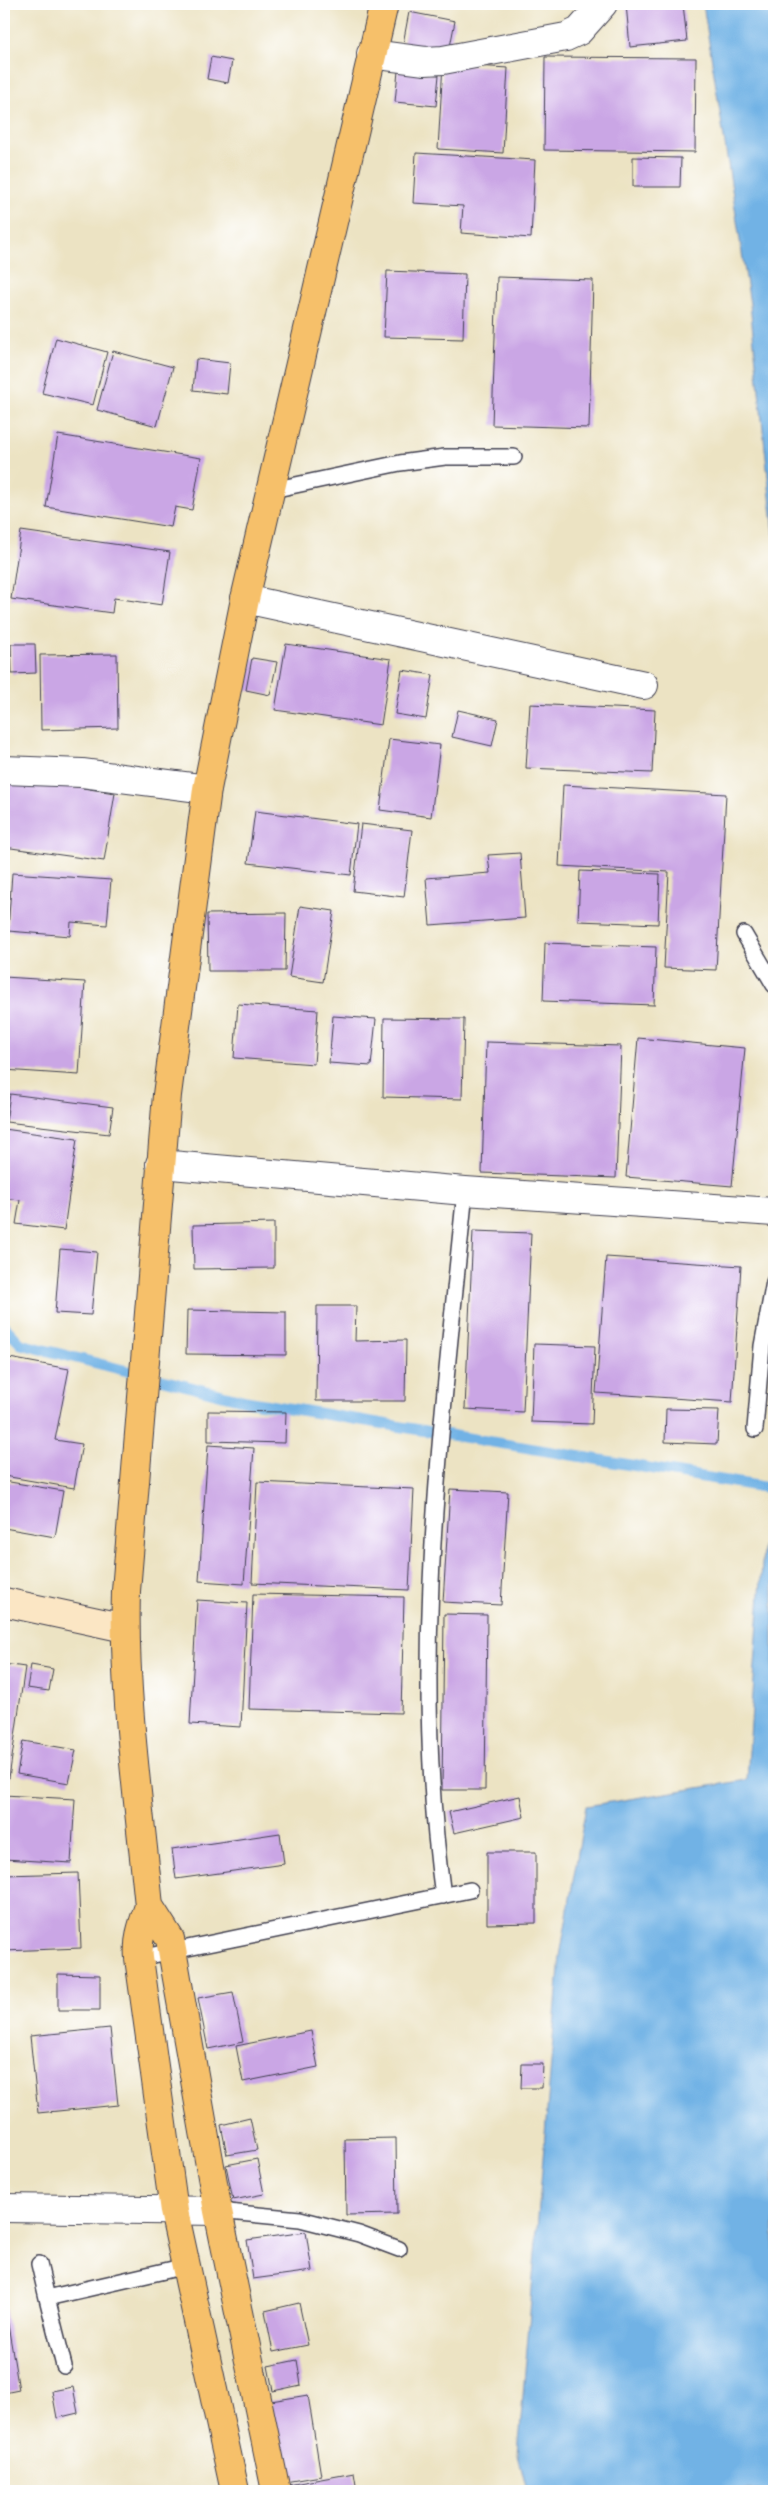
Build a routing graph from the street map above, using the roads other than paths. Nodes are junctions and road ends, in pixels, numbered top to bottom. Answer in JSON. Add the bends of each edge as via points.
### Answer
{"nodes":[{"id":1,"x":384,"y":4,"type":"edge"},
{"id":2,"x":603,"y":4,"type":"edge"},
{"id":3,"x":372,"y":54,"type":"junction"},
{"id":4,"x":514,"y":457,"type":"dead end"},
{"id":5,"x":272,"y":490,"type":"junction"},
{"id":6,"x":245,"y":599,"type":"junction"},
{"id":7,"x":644,"y":685,"type":"dead end"},
{"id":8,"x":4,"y":770,"type":"edge"},
{"id":9,"x":207,"y":789,"type":"junction"},
{"id":10,"x":744,"y":934,"type":"dead end"},
{"id":11,"x":774,"y":985,"type":"edge"},
{"id":12,"x":160,"y":1164,"type":"junction"},
{"id":13,"x":465,"y":1191,"type":"junction"},
{"id":14,"x":774,"y":1212,"type":"edge"},
{"id":15,"x":774,"y":1282,"type":"edge"},
{"id":16,"x":755,"y":1429,"type":"dead end"},
{"id":17,"x":4,"y":1602,"type":"edge"},
{"id":18,"x":125,"y":1628,"type":"junction"},
{"id":19,"x":470,"y":1890,"type":"dead end"},
{"id":20,"x":442,"y":1896,"type":"junction"},
{"id":21,"x":149,"y":1906,"type":"junction"},
{"id":22,"x":172,"y":1950,"type":"junction"},
{"id":23,"x":139,"y":1958,"type":"junction"},
{"id":24,"x":4,"y":2208,"type":"edge"},
{"id":25,"x":174,"y":2211,"type":"junction"},
{"id":26,"x":218,"y":2211,"type":"junction"},
{"id":27,"x":399,"y":2249,"type":"dead end"},
{"id":28,"x":39,"y":2264,"type":"dead end"},
{"id":29,"x":186,"y":2266,"type":"junction"},
{"id":30,"x":47,"y":2298,"type":"junction"},
{"id":31,"x":64,"y":2366,"type":"dead end"},
{"id":32,"x":235,"y":2491,"type":"edge"},
{"id":33,"x":276,"y":2491,"type":"edge"}],
"edges":[{"from":1,"to":3,"type":"highway"},
{"from":2,"to":3,"type":"street","via":[[579,31],[566,38],[442,60]]},
{"from":3,"to":5,"type":"highway"},
{"from":4,"to":5,"type":"lane","via":[[444,458],[400,463]]},
{"from":5,"to":6,"type":"highway"},
{"from":6,"to":7,"type":"street"},
{"from":6,"to":9,"type":"highway"},
{"from":8,"to":9,"type":"street","via":[[82,773]]},
{"from":9,"to":12,"type":"highway"},
{"from":10,"to":11,"type":"lane"},
{"from":12,"to":13,"type":"street"},
{"from":12,"to":18,"type":"highway"},
{"from":13,"to":14,"type":"street"},
{"from":13,"to":20,"type":"lane","via":[[437,1470],[428,1637],[433,1828]]},
{"from":15,"to":16,"type":"lane","via":[[762,1346]]},
{"from":17,"to":18,"type":"street"},
{"from":18,"to":21,"type":"highway"},
{"from":19,"to":20,"type":"lane"},
{"from":20,"to":22,"type":"lane"},
{"from":21,"to":22,"type":"highway","via":[[170,1939]]},
{"from":21,"to":23,"type":"highway","via":[[140,1931]]},
{"from":22,"to":23,"type":"lane"},
{"from":22,"to":26,"type":"highway"},
{"from":23,"to":25,"type":"highway"},
{"from":24,"to":25,"type":"street"},
{"from":25,"to":26,"type":"street"},
{"from":25,"to":29,"type":"highway"},
{"from":26,"to":27,"type":"lane","via":[[300,2219],[359,2234]]},
{"from":26,"to":33,"type":"highway"},
{"from":28,"to":30,"type":"lane"},
{"from":29,"to":30,"type":"lane"},
{"from":29,"to":32,"type":"highway"},
{"from":30,"to":31,"type":"lane"}]}
